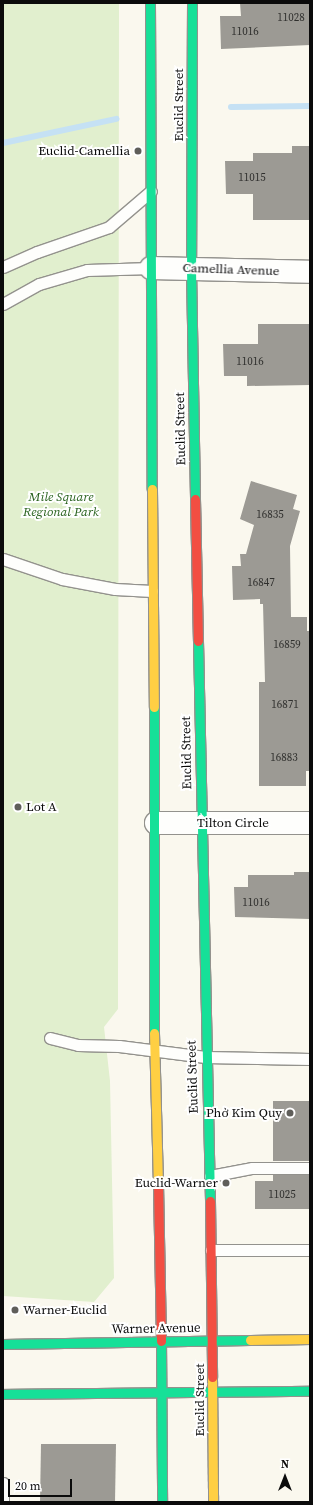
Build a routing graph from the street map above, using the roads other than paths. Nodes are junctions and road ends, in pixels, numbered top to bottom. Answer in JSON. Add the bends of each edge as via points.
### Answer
{"nodes":[{"id":1,"x":150,"y":3,"type":"edge"},
{"id":2,"x":192,"y":3,"type":"edge"},
{"id":3,"x":151,"y":190,"type":"junction"},
{"id":4,"x":3,"y":267,"type":"edge"},
{"id":5,"x":151,"y":268,"type":"junction"},
{"id":6,"x":191,"y":268,"type":"junction"},
{"id":7,"x":310,"y":272,"type":"edge"},
{"id":8,"x":3,"y":304,"type":"edge"},
{"id":9,"x":3,"y":559,"type":"edge"},
{"id":10,"x":152,"y":592,"type":"junction"},
{"id":11,"x":156,"y":823,"type":"junction"},
{"id":12,"x":202,"y":823,"type":"junction"},
{"id":13,"x":310,"y":823,"type":"edge"},
{"id":14,"x":50,"y":1038,"type":"dead end"},
{"id":15,"x":154,"y":1051,"type":"junction"},
{"id":16,"x":205,"y":1057,"type":"junction"},
{"id":17,"x":310,"y":1059,"type":"edge"},
{"id":18,"x":310,"y":1168,"type":"edge"},
{"id":19,"x":210,"y":1176,"type":"junction"},
{"id":20,"x":211,"y":1250,"type":"junction"},
{"id":21,"x":310,"y":1250,"type":"edge"},
{"id":22,"x":310,"y":1339,"type":"edge"},
{"id":23,"x":212,"y":1340,"type":"junction"},
{"id":24,"x":162,"y":1341,"type":"junction"},
{"id":25,"x":3,"y":1344,"type":"edge"},
{"id":26,"x":310,"y":1391,"type":"edge"},
{"id":27,"x":212,"y":1392,"type":"junction"},
{"id":28,"x":162,"y":1393,"type":"junction"},
{"id":29,"x":3,"y":1394,"type":"edge"},
{"id":30,"x":3,"y":1483,"type":"edge"},
{"id":31,"x":3,"y":1502,"type":"edge"},
{"id":32,"x":162,"y":1502,"type":"edge"},
{"id":33,"x":213,"y":1502,"type":"edge"}],
"edges":[{"from":1,"to":3,"type":"main road"},
{"from":2,"to":6,"type":"main road","name":"Euclid Street"},
{"from":3,"to":4,"type":"lane","via":[[109,227],[36,252]]},
{"from":3,"to":5,"type":"main road"},
{"from":5,"to":6,"type":"street","name":"Camellia Avenue"},
{"from":5,"to":8,"type":"lane","via":[[87,270],[39,284]]},
{"from":5,"to":10,"type":"main road"},
{"from":6,"to":7,"type":"street","name":"Camellia Avenue","via":[[236,272]]},
{"from":6,"to":12,"type":"main road","name":"Euclid Street"},
{"from":9,"to":10,"type":"lane","via":[[62,579],[115,589]]},
{"from":10,"to":11,"type":"main road"},
{"from":11,"to":12,"type":"street","name":"Tilton Circle"},
{"from":11,"to":15,"type":"main road"},
{"from":12,"to":13,"type":"street","name":"Tilton Circle"},
{"from":12,"to":16,"type":"main road","name":"Euclid Street"},
{"from":14,"to":15,"type":"lane","via":[[78,1045],[119,1046]]},
{"from":15,"to":16,"type":"lane"},
{"from":15,"to":24,"type":"main road"},
{"from":16,"to":17,"type":"lane"},
{"from":16,"to":19,"type":"main road","name":"Euclid Street"},
{"from":18,"to":19,"type":"lane","via":[[252,1168]]},
{"from":19,"to":20,"type":"main road","name":"Euclid Street"},
{"from":20,"to":21,"type":"lane"},
{"from":20,"to":23,"type":"main road","name":"Euclid Street"},
{"from":22,"to":23,"type":"main road","name":"Warner Avenue"},
{"from":23,"to":24,"type":"main road","name":"Warner Avenue"},
{"from":23,"to":27,"type":"main road","name":"Euclid Street"},
{"from":24,"to":25,"type":"main road","name":"Warner Avenue"},
{"from":24,"to":28,"type":"main road"},
{"from":26,"to":27,"type":"main road"},
{"from":27,"to":28,"type":"main road"},
{"from":27,"to":33,"type":"main road","name":"Euclid Street"},
{"from":28,"to":29,"type":"main road"},
{"from":28,"to":32,"type":"main road"},
{"from":30,"to":31,"type":"lane"}]}
